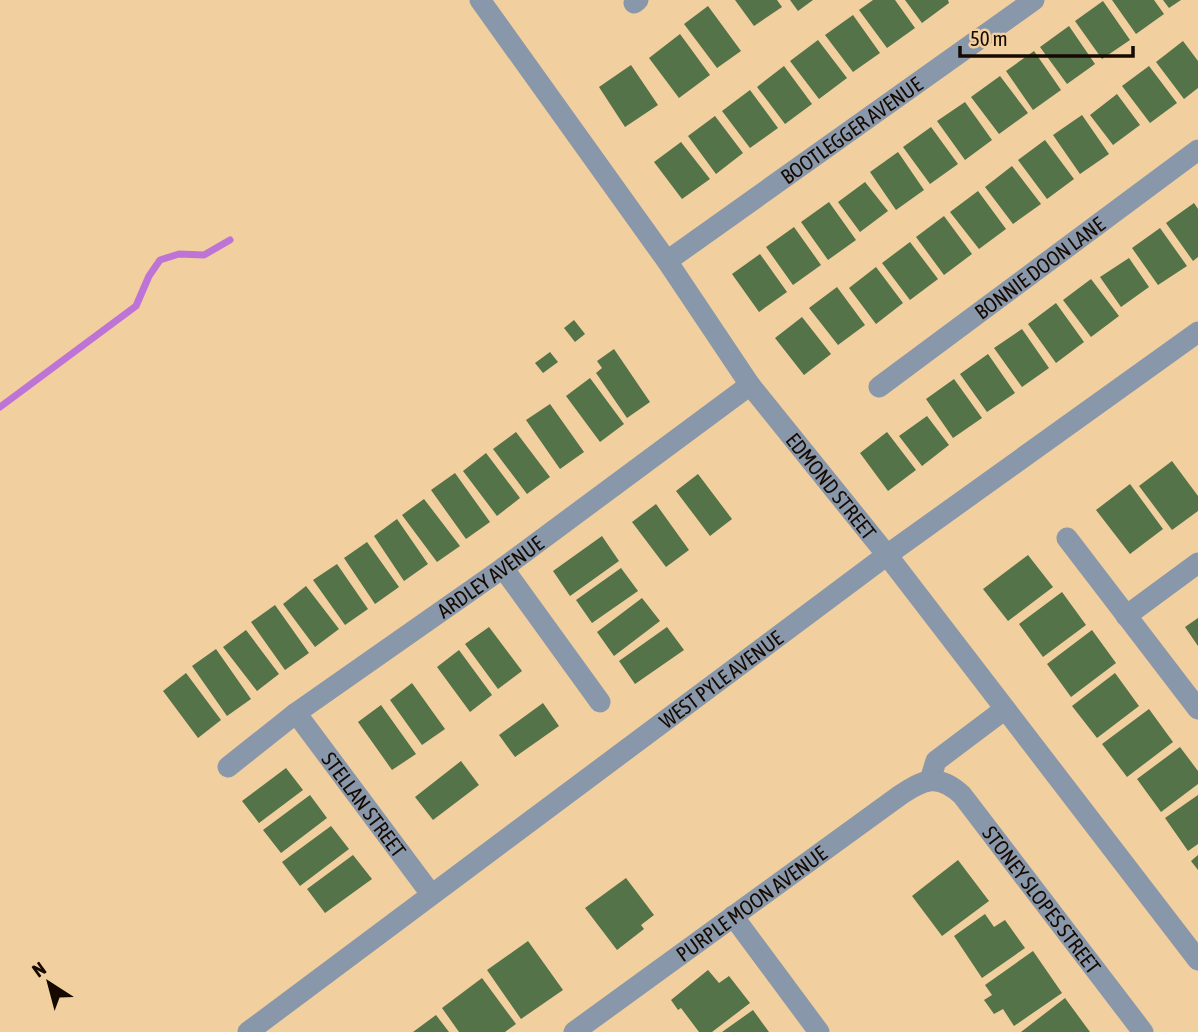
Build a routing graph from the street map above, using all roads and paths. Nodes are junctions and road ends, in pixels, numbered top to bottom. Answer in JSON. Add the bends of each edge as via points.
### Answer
{"nodes":[{"id":1,"x":480,"y":0,"type":"edge"},
{"id":2,"x":1034,"y":0,"type":"edge"},
{"id":3,"x":1198,"y":150,"type":"edge"},
{"id":4,"x":667,"y":261,"type":"junction"},
{"id":5,"x":1198,"y":332,"type":"edge"},
{"id":6,"x":750,"y":385,"type":"junction"},
{"id":7,"x":879,"y":387,"type":"dead end"},
{"id":8,"x":1067,"y":538,"type":"dead end"},
{"id":9,"x":887,"y":555,"type":"junction"},
{"id":10,"x":1198,"y":563,"type":"edge"},
{"id":11,"x":503,"y":568,"type":"junction"},
{"id":12,"x":1126,"y":616,"type":"junction"},
{"id":13,"x":600,"y":702,"type":"dead end"},
{"id":14,"x":1005,"y":709,"type":"junction"},
{"id":15,"x":1198,"y":709,"type":"edge"},
{"id":16,"x":296,"y":713,"type":"junction"},
{"id":17,"x":228,"y":767,"type":"dead end"},
{"id":18,"x":930,"y":780,"type":"junction"},
{"id":19,"x":431,"y":894,"type":"junction"},
{"id":20,"x":733,"y":916,"type":"junction"},
{"id":21,"x":1198,"y":960,"type":"edge"},
{"id":22,"x":248,"y":1032,"type":"edge"},
{"id":23,"x":574,"y":1032,"type":"edge"},
{"id":24,"x":819,"y":1032,"type":"edge"},
{"id":25,"x":1143,"y":1032,"type":"edge"}],
"edges":[{"from":1,"to":4,"type":"street","name":"EDMOND STREET"},
{"from":2,"to":4,"type":"street","name":"BOOTLEGGER AVENUE"},
{"from":3,"to":7,"type":"street","name":"BONNIE DOON LANE"},
{"from":4,"to":6,"type":"street","name":"EDMOND STREET"},
{"from":5,"to":9,"type":"street","name":"WEST PYLE AVENUE"},
{"from":6,"to":9,"type":"street","name":"EDMOND STREET"},
{"from":6,"to":11,"type":"street","name":"ARDLEY AVENUE"},
{"from":8,"to":12,"type":"street"},
{"from":9,"to":14,"type":"street","name":"EDMOND STREET"},
{"from":9,"to":19,"type":"street","name":"WEST PYLE AVENUE"},
{"from":10,"to":12,"type":"street"},
{"from":11,"to":13,"type":"street"},
{"from":11,"to":16,"type":"street","name":"ARDLEY AVENUE"},
{"from":12,"to":15,"type":"street"},
{"from":14,"to":18,"type":"street","via":[[936,761]]},
{"from":14,"to":21,"type":"street","name":"EDMOND STREET"},
{"from":16,"to":17,"type":"street","name":"ARDLEY AVENUE"},
{"from":16,"to":19,"type":"street","name":"STELLAN STREET"},
{"from":18,"to":20,"type":"street","name":"PURPLE MOON AVENUE","via":[[899,796]]},
{"from":18,"to":25,"type":"street","name":"STONEY SLOPES STREET","via":[[949,783],[962,795]]},
{"from":19,"to":22,"type":"street","name":"WEST PYLE AVENUE"},
{"from":20,"to":23,"type":"street","name":"PURPLE MOON AVENUE"},
{"from":20,"to":24,"type":"street"}]}
